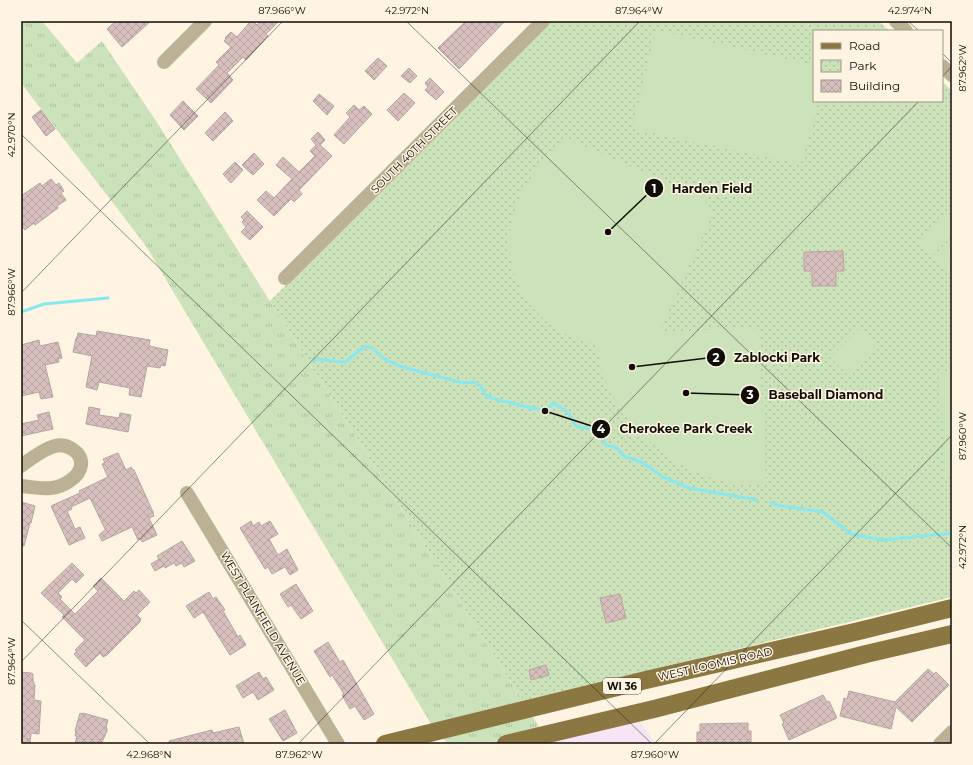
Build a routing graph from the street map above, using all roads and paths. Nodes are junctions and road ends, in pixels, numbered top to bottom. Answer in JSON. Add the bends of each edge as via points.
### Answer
{"nodes":[{"id":1,"x":205,"y":21,"type":"edge"},
{"id":2,"x":543,"y":21,"type":"edge"},
{"id":3,"x":896,"y":21,"type":"edge"},
{"id":4,"x":905,"y":30,"type":"edge"},
{"id":5,"x":164,"y":62,"type":"dead end"},
{"id":6,"x":285,"y":278,"type":"dead end"},
{"id":7,"x":21,"y":466,"type":"edge"},
{"id":8,"x":21,"y":486,"type":"edge"},
{"id":9,"x":187,"y":493,"type":"dead end"},
{"id":10,"x":952,"y":608,"type":"edge"},
{"id":11,"x":948,"y":635,"type":"edge"},
{"id":12,"x":646,"y":680,"type":"junction"},
{"id":13,"x":654,"y":709,"type":"junction"},
{"id":14,"x":952,"y":732,"type":"edge"},
{"id":15,"x":338,"y":744,"type":"edge"},
{"id":16,"x":385,"y":744,"type":"edge"},
{"id":17,"x":506,"y":744,"type":"edge"},
{"id":18,"x":940,"y":744,"type":"edge"}],
"edges":[{"from":1,"to":5,"type":"street"},
{"from":2,"to":6,"type":"street","name":"SOUTH 40TH STREET"},
{"from":3,"to":4,"type":"street"},
{"from":7,"to":8,"type":"street","via":[[56,446],[66,445],[80,456],[81,464],[73,477],[53,488]]},
{"from":9,"to":15,"type":"street","name":"WEST PLAINFIELD AVENUE"},
{"from":10,"to":12,"type":"main road","name":"WEST LOOMIS ROAD","number":"WI 36"},
{"from":11,"to":13,"type":"main road"},
{"from":12,"to":13,"type":"main road"},
{"from":12,"to":16,"type":"main road","name":"WEST LOOMIS ROAD","number":"WI 36"},
{"from":13,"to":17,"type":"main road"},
{"from":14,"to":18,"type":"street"}]}
